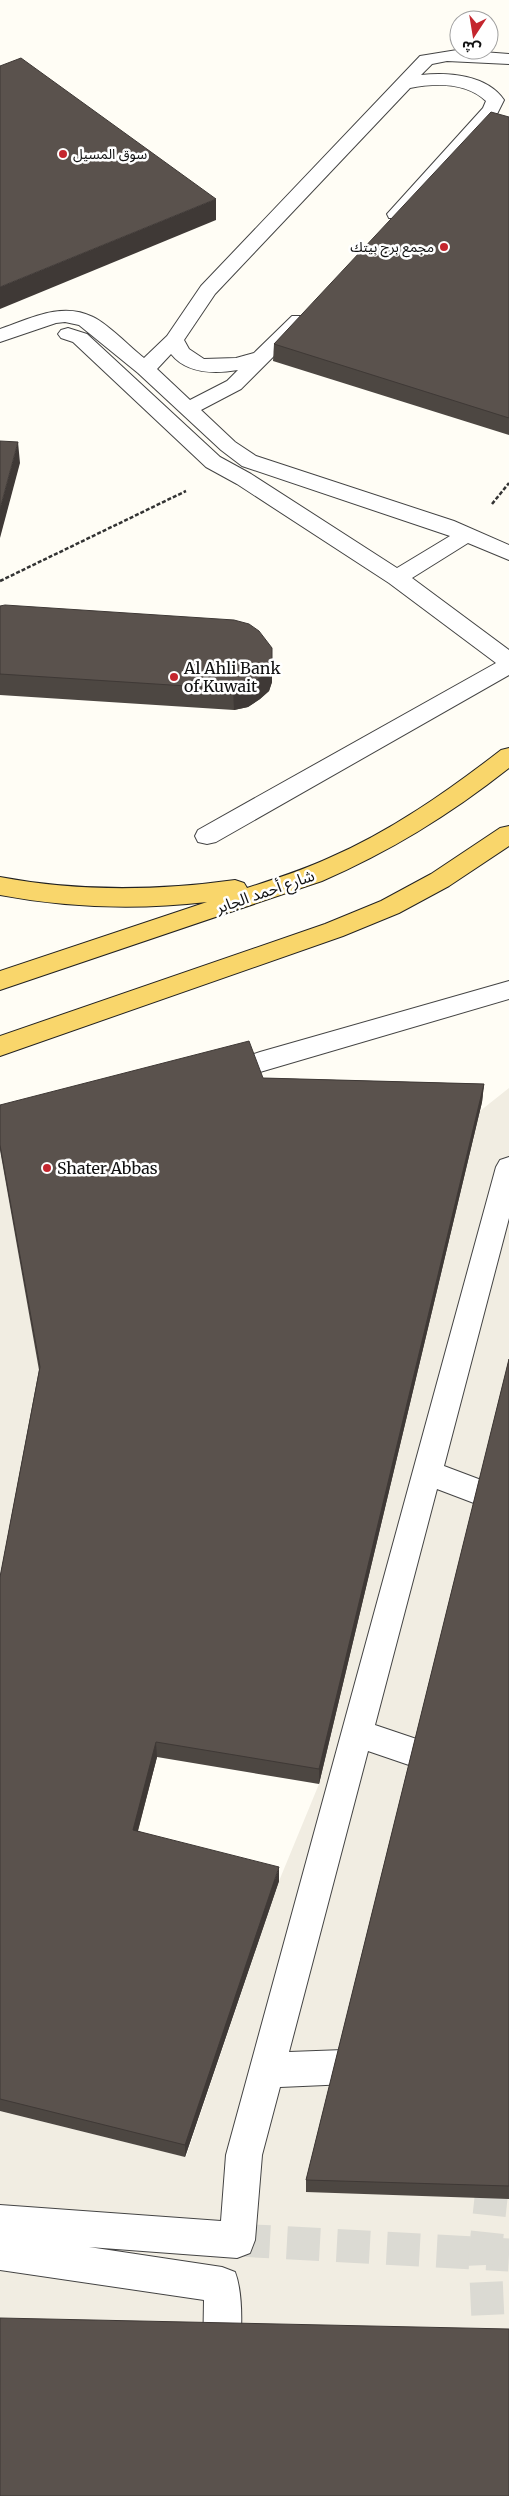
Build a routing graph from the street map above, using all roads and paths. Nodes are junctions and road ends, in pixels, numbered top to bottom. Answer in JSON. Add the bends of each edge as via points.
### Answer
{"nodes":[{"id":1,"x":509,"y":59,"type":"edge"},
{"id":2,"x":402,"y":84,"type":"junction"},
{"id":3,"x":385,"y":226,"type":"edge"},
{"id":4,"x":312,"y":306,"type":"edge"},
{"id":5,"x":0,"y":336,"type":"edge"},
{"id":6,"x":174,"y":340,"type":"junction"},
{"id":7,"x":88,"y":346,"type":"junction"},
{"id":8,"x":0,"y":352,"type":"edge"},
{"id":9,"x":260,"y":358,"type":"junction"},
{"id":10,"x":152,"y":375,"type":"junction"},
{"id":11,"x":188,"y":408,"type":"junction"},
{"id":12,"x":249,"y":461,"type":"junction"},
{"id":13,"x":227,"y":471,"type":"junction"},
{"id":14,"x":468,"y":534,"type":"junction"},
{"id":15,"x":509,"y":553,"type":"edge"},
{"id":16,"x":397,"y":578,"type":"junction"},
{"id":17,"x":0,"y":581,"type":"edge"},
{"id":18,"x":509,"y":661,"type":"edge"},
{"id":19,"x":509,"y":665,"type":"edge"},
{"id":20,"x":509,"y":756,"type":"edge"},
{"id":21,"x":207,"y":836,"type":"dead end"},
{"id":22,"x":505,"y":841,"type":"edge"},
{"id":23,"x":313,"y":875,"type":"junction"},
{"id":24,"x":0,"y":886,"type":"edge"},
{"id":25,"x":0,"y":981,"type":"edge"},
{"id":26,"x":509,"y":990,"type":"edge"},
{"id":27,"x":0,"y":1046,"type":"edge"},
{"id":28,"x":260,"y":1062,"type":"dead end"},
{"id":29,"x":509,"y":1167,"type":"edge"},
{"id":30,"x":427,"y":1472,"type":"junction"},
{"id":31,"x":495,"y":1498,"type":"edge"},
{"id":32,"x":357,"y":1733,"type":"junction"},
{"id":33,"x":470,"y":1771,"type":"edge"},
{"id":34,"x":391,"y":2065,"type":"edge"},
{"id":35,"x":267,"y":2070,"type":"junction"},
{"id":36,"x":0,"y":2223,"type":"edge"},
{"id":37,"x":0,"y":2252,"type":"edge"},
{"id":38,"x":221,"y":2393,"type":"edge"}],
"edges":[{"from":1,"to":2,"type":"street","via":[[442,55],[426,60]]},
{"from":2,"to":3,"type":"street","via":[[430,80],[465,82],[488,90],[495,100],[491,110]]},
{"from":2,"to":6,"type":"street","via":[[208,290]]},
{"from":4,"to":9,"type":"street"},
{"from":5,"to":10,"type":"street","via":[[42,319],[77,318],[93,327]]},
{"from":6,"to":9,"type":"street","via":[[184,358],[213,367],[228,367]]},
{"from":6,"to":10,"type":"street"},
{"from":7,"to":8,"type":"street","via":[[73,335],[57,333],[39,336]]},
{"from":7,"to":10,"type":"street"},
{"from":7,"to":13,"type":"street","via":[[200,453]]},
{"from":9,"to":11,"type":"street","via":[[234,385]]},
{"from":10,"to":11,"type":"street"},
{"from":11,"to":12,"type":"street"},
{"from":12,"to":13,"type":"street"},
{"from":12,"to":14,"type":"street"},
{"from":13,"to":16,"type":"street"},
{"from":13,"to":17,"type":"path"},
{"from":14,"to":15,"type":"street"},
{"from":14,"to":16,"type":"street"},
{"from":16,"to":18,"type":"street"},
{"from":19,"to":21,"type":"street"},
{"from":20,"to":23,"type":"main road","name":"شارع أحمد الجابر","via":[[398,834]]},
{"from":22,"to":27,"type":"main road","via":[[374,914]]},
{"from":23,"to":24,"type":"main road","via":[[223,891],[142,897],[71,897]]},
{"from":23,"to":25,"type":"main road","name":"شارع أحمد الجابر"},
{"from":26,"to":28,"type":"street"},
{"from":29,"to":30,"type":"street"},
{"from":30,"to":31,"type":"street"},
{"from":30,"to":32,"type":"street"},
{"from":32,"to":33,"type":"street"},
{"from":32,"to":35,"type":"street"},
{"from":34,"to":35,"type":"street"},
{"from":35,"to":36,"type":"street","via":[[244,2155],[237,2240]]},
{"from":37,"to":38,"type":"street","via":[[222,2285]]}]}
